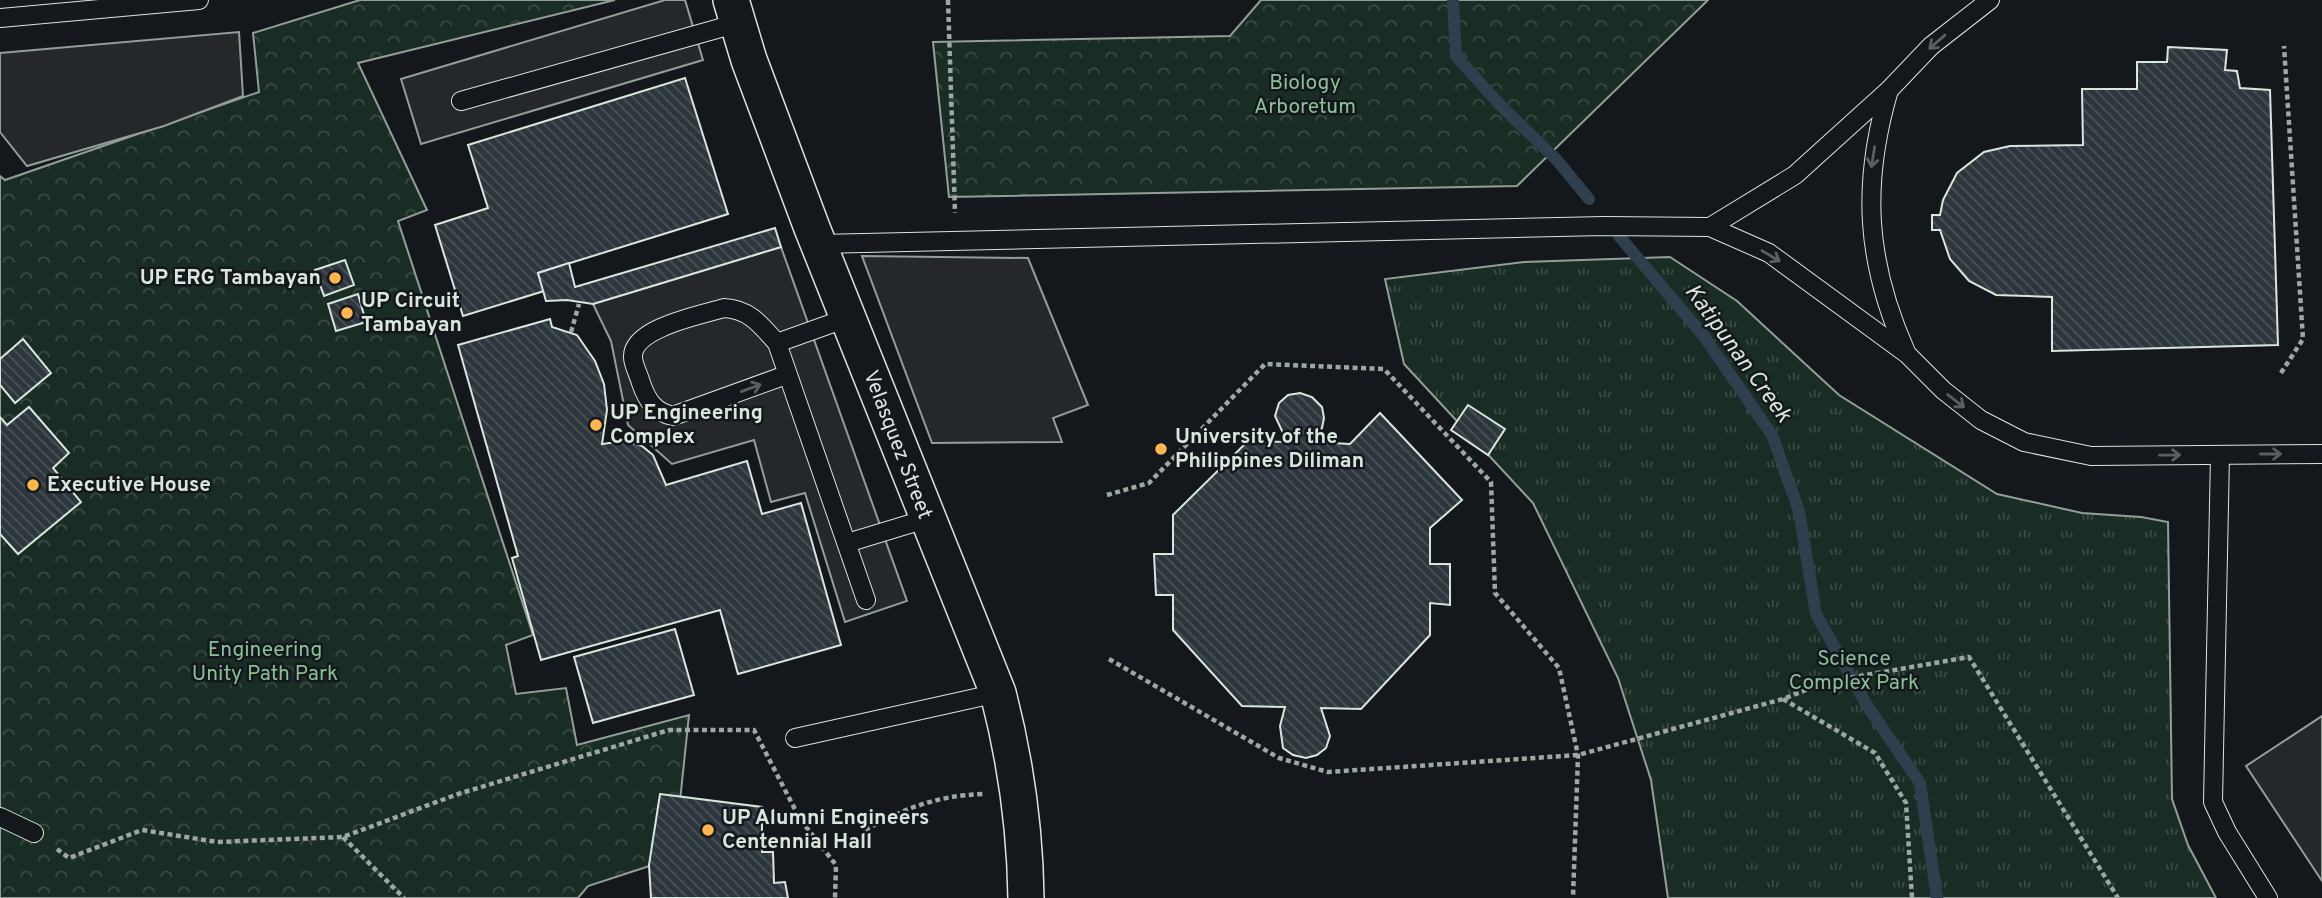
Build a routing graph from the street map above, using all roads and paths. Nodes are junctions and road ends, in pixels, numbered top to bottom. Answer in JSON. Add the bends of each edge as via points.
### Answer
{"nodes":[{"id":1,"x":199,"y":0,"type":"edge"},
{"id":2,"x":948,"y":0,"type":"edge"},
{"id":3,"x":1990,"y":0,"type":"edge"},
{"id":4,"x":735,"y":12,"type":"edge"},
{"id":5,"x":0,"y":19,"type":"edge"},
{"id":6,"x":2284,"y":46,"type":"dead end"},
{"id":7,"x":1889,"y":90,"type":"junction"},
{"id":8,"x":461,"y":102,"type":"dead end"},
{"id":9,"x":1710,"y":227,"type":"junction"},
{"id":10,"x":956,"y":241,"type":"junction"},
{"id":11,"x":819,"y":244,"type":"junction"},
{"id":12,"x":579,"y":303,"type":"dead end"},
{"id":13,"x":847,"y":318,"type":"junction"},
{"id":14,"x":571,"y":332,"type":"dead end"},
{"id":15,"x":777,"y":343,"type":"junction"},
{"id":16,"x":1907,"y":354,"type":"junction"},
{"id":17,"x":2281,"y":373,"type":"dead end"},
{"id":18,"x":786,"y":375,"type":"junction"},
{"id":19,"x":2322,"y":454,"type":"edge"},
{"id":20,"x":2220,"y":455,"type":"junction"},
{"id":21,"x":1107,"y":495,"type":"dead end"},
{"id":22,"x":926,"y":519,"type":"junction"},
{"id":23,"x":847,"y":543,"type":"junction"},
{"id":24,"x":866,"y":600,"type":"dead end"},
{"id":25,"x":1109,"y":659,"type":"dead end"},
{"id":26,"x":998,"y":693,"type":"junction"},
{"id":27,"x":1783,"y":699,"type":"junction"},
{"id":28,"x":794,"y":738,"type":"dead end"},
{"id":29,"x":1578,"y":755,"type":"junction"},
{"id":30,"x":1020,"y":792,"type":"junction"},
{"id":31,"x":0,"y":817,"type":"edge"},
{"id":32,"x":865,"y":830,"type":"dead end"},
{"id":33,"x":34,"y":833,"type":"joint"},
{"id":34,"x":343,"y":837,"type":"junction"},
{"id":35,"x":404,"y":898,"type":"edge"},
{"id":36,"x":835,"y":898,"type":"edge"},
{"id":37,"x":1026,"y":898,"type":"edge"},
{"id":38,"x":1573,"y":898,"type":"edge"},
{"id":39,"x":1912,"y":898,"type":"edge"},
{"id":40,"x":2118,"y":898,"type":"edge"},
{"id":41,"x":2268,"y":898,"type":"edge"}],
"edges":[{"from":1,"to":5,"type":"lane"},
{"from":2,"to":10,"type":"path"},
{"from":3,"to":7,"type":"lane","one_way":true,"via":[[1931,46]]},
{"from":4,"to":8,"type":"lane"},
{"from":4,"to":11,"type":"street","name":"Velasquez Street"},
{"from":6,"to":17,"type":"path","via":[[2303,339]]},
{"from":7,"to":9,"type":"lane","via":[[1795,175]]},
{"from":7,"to":16,"type":"lane","one_way":true,"via":[[1871,166],[1872,244],[1891,318]]},
{"from":9,"to":10,"type":"lane"},
{"from":9,"to":16,"type":"lane","one_way":true,"via":[[1769,253]]},
{"from":10,"to":11,"type":"lane"},
{"from":11,"to":13,"type":"street","name":"Velasquez Street"},
{"from":12,"to":14,"type":"path"},
{"from":13,"to":15,"type":"lane"},
{"from":13,"to":22,"type":"street","name":"Velasquez Street"},
{"from":15,"to":18,"type":"lane"},
{"from":15,"to":18,"type":"lane","one_way":true,"via":[[757,320],[737,309],[724,308],[649,332],[638,340],[633,357],[647,400],[673,416]]},
{"from":16,"to":20,"type":"lane","one_way":true,"via":[[1971,412],[2024,442],[2091,456]]},
{"from":18,"to":23,"type":"lane"},
{"from":20,"to":19,"type":"lane","one_way":true},
{"from":20,"to":41,"type":"lane","via":[[2213,802]]},
{"from":21,"to":29,"type":"path","via":[[1149,483],[1265,364],[1384,369],[1491,482],[1494,593],[1559,668]]},
{"from":22,"to":23,"type":"lane"},
{"from":22,"to":26,"type":"street","name":"Velasquez Street"},
{"from":23,"to":24,"type":"lane"},
{"from":25,"to":29,"type":"path","via":[[1279,758],[1328,772]]},
{"from":26,"to":28,"type":"lane"},
{"from":26,"to":30,"type":"street","name":"Velasquez Street"},
{"from":27,"to":29,"type":"path"},
{"from":27,"to":39,"type":"path","via":[[1875,753],[1906,803]]},
{"from":27,"to":40,"type":"path","via":[[1826,682],[1969,657]]},
{"from":29,"to":38,"type":"path"},
{"from":30,"to":32,"type":"path","via":[[954,795],[911,805]]},
{"from":30,"to":37,"type":"street","name":"Velasquez Street"},
{"from":31,"to":33,"type":"lane"},
{"from":33,"to":34,"type":"path","via":[[69,858],[142,830],[217,842]]},
{"from":34,"to":35,"type":"path"},
{"from":34,"to":36,"type":"path","via":[[458,794],[669,730],[754,730],[800,819],[836,865]]}]}
